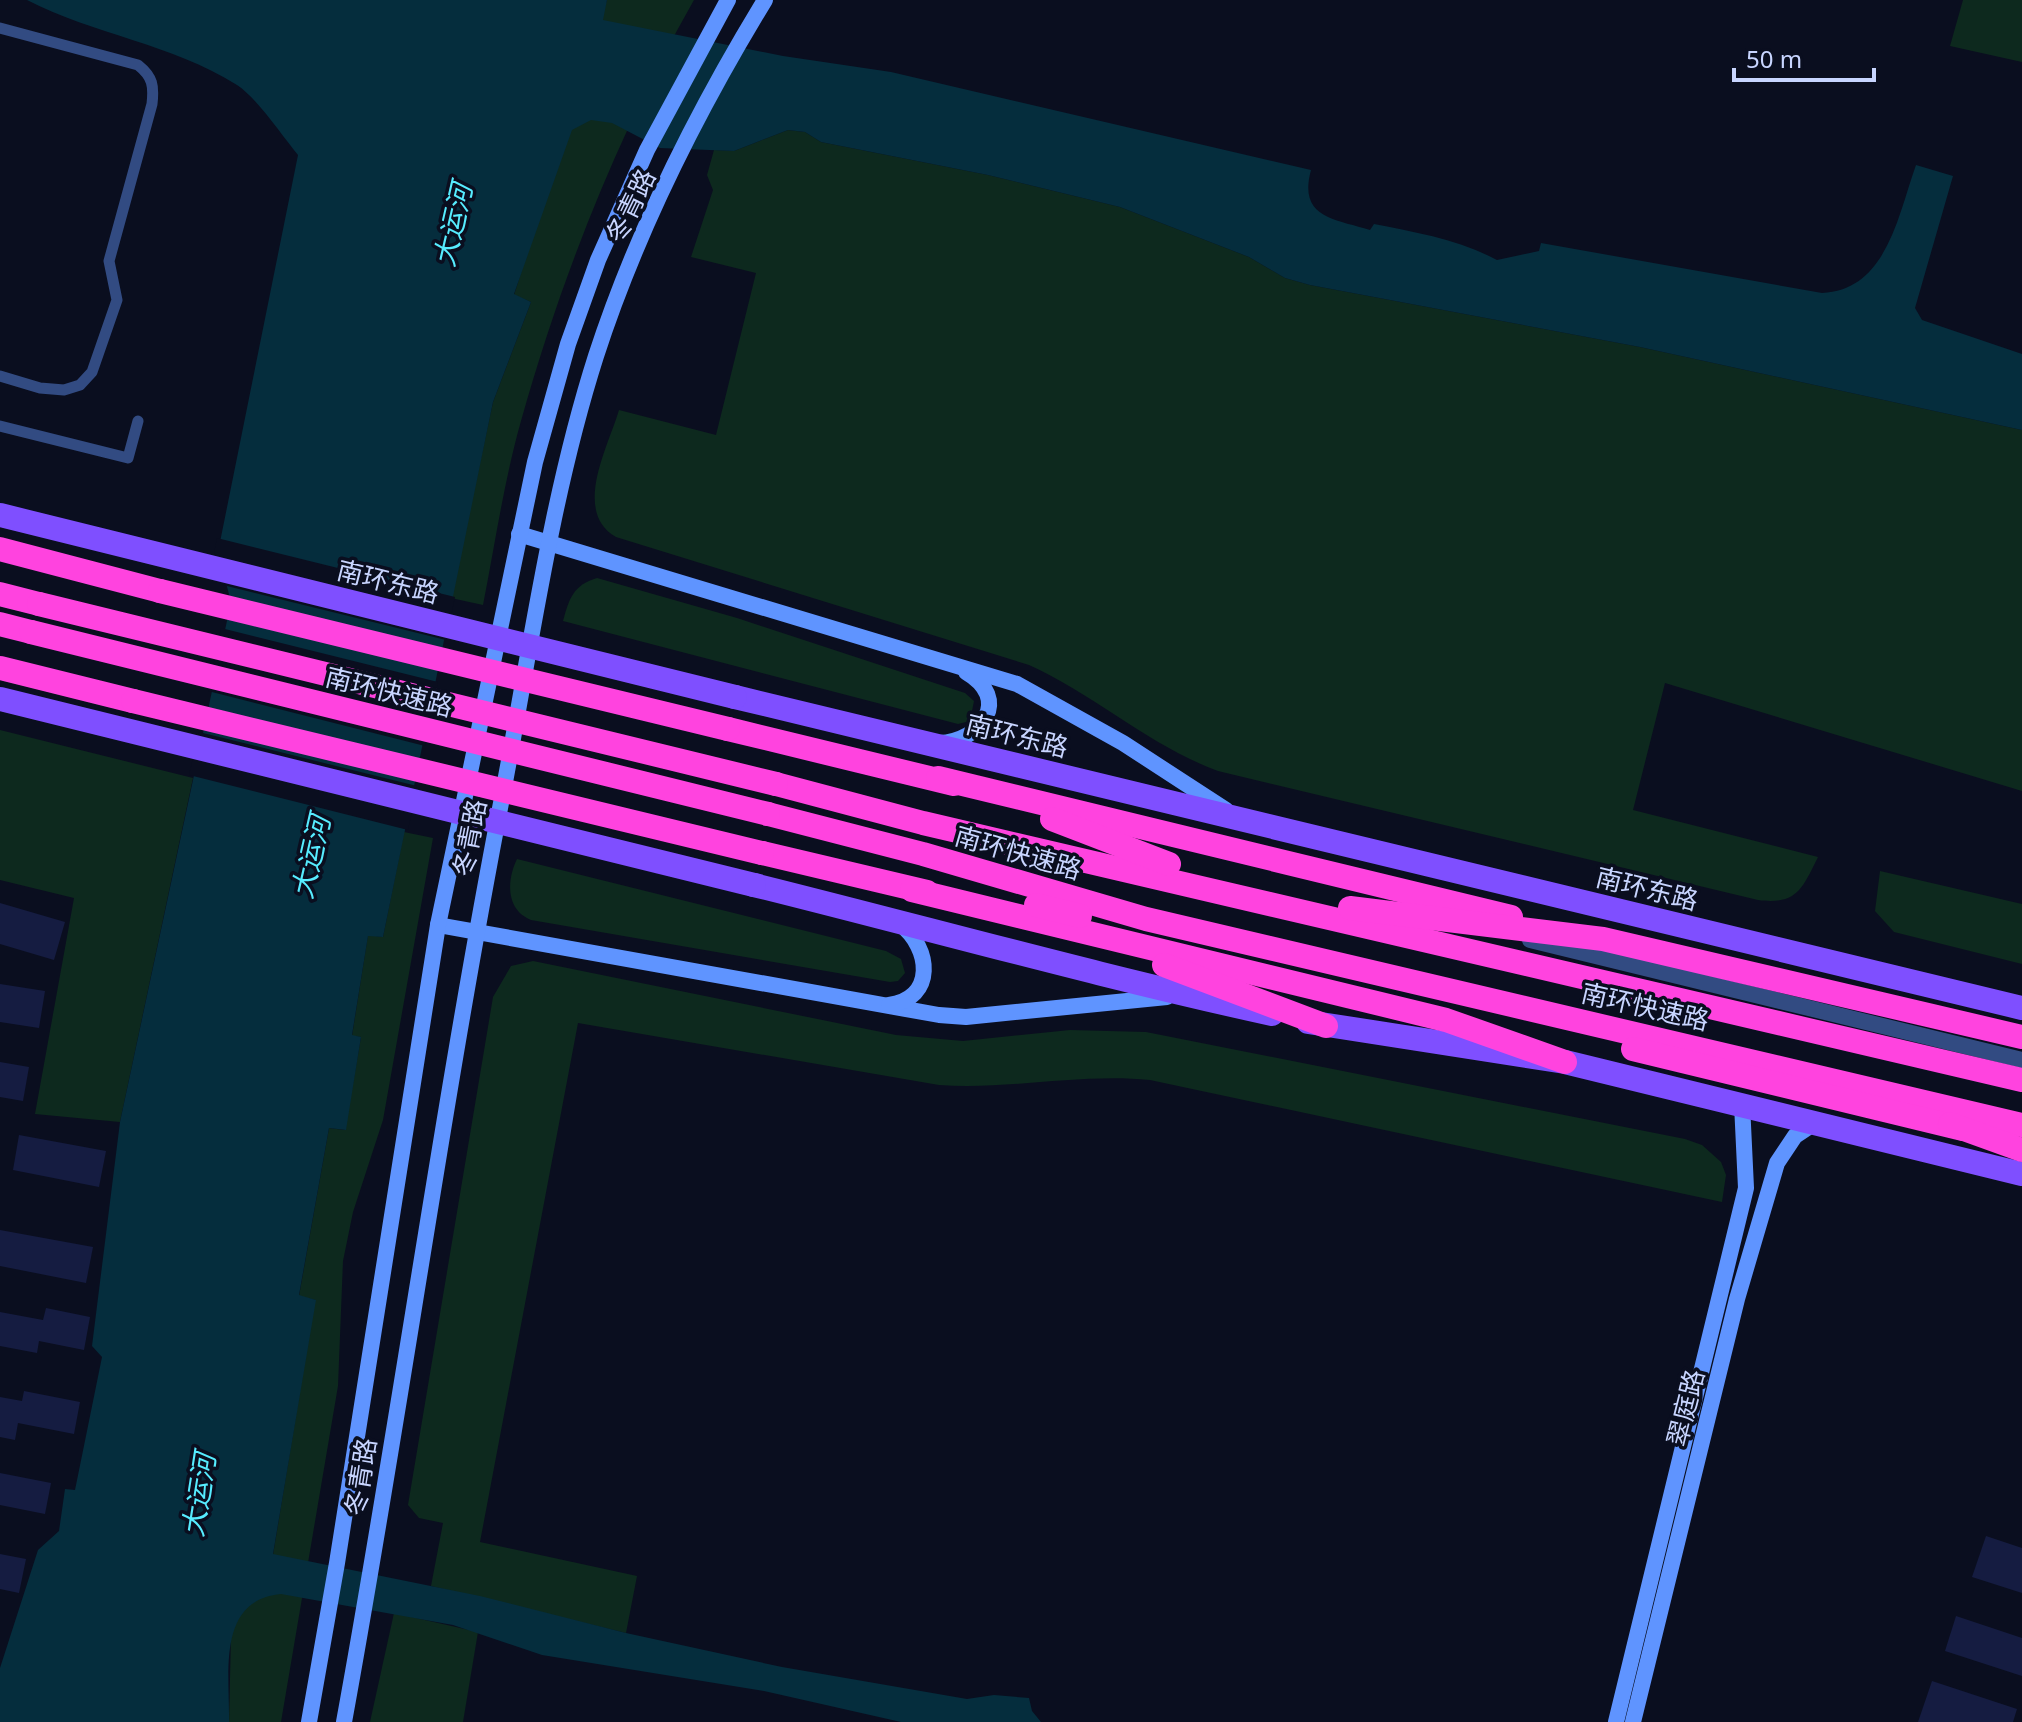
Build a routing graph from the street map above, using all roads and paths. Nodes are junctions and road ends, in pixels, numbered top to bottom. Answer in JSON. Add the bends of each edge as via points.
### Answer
{"nodes":[{"id":1,"x":728,"y":0,"type":"edge"},
{"id":2,"x":765,"y":0,"type":"edge"},
{"id":3,"x":0,"y":28,"type":"edge"},
{"id":4,"x":0,"y":376,"type":"edge"},
{"id":5,"x":138,"y":421,"type":"dead end"},
{"id":6,"x":0,"y":426,"type":"edge"},
{"id":7,"x":0,"y":515,"type":"edge"},
{"id":8,"x":519,"y":534,"type":"junction"},
{"id":9,"x":551,"y":542,"type":"junction"},
{"id":10,"x":0,"y":549,"type":"edge"},
{"id":11,"x":0,"y":594,"type":"edge"},
{"id":12,"x":0,"y":624,"type":"edge"},
{"id":13,"x":951,"y":663,"type":"junction"},
{"id":14,"x":0,"y":668,"type":"edge"},
{"id":15,"x":0,"y":699,"type":"edge"},
{"id":16,"x":926,"y":743,"type":"junction"},
{"id":17,"x":938,"y":778,"type":"junction"},
{"id":18,"x":1241,"y":819,"type":"junction"},
{"id":19,"x":923,"y":823,"type":"junction"},
{"id":20,"x":1169,"y":864,"type":"junction"},
{"id":21,"x":912,"y":890,"type":"junction"},
{"id":22,"x":1036,"y":905,"type":"junction"},
{"id":23,"x":1350,"y":908,"type":"junction"},
{"id":24,"x":892,"y":919,"type":"junction"},
{"id":25,"x":1146,"y":919,"type":"junction"},
{"id":26,"x":438,"y":925,"type":"junction"},
{"id":27,"x":1060,"y":926,"type":"junction"},
{"id":28,"x":1471,"y":926,"type":"junction"},
{"id":29,"x":476,"y":933,"type":"junction"},
{"id":30,"x":1603,"y":939,"type":"junction"},
{"id":31,"x":1593,"y":980,"type":"junction"},
{"id":32,"x":1188,"y":995,"type":"junction"},
{"id":33,"x":883,"y":1006,"type":"junction"},
{"id":34,"x":2022,"y":1008,"type":"edge"},
{"id":35,"x":1326,"y":1026,"type":"junction"},
{"id":36,"x":2022,"y":1037,"type":"edge"},
{"id":37,"x":2022,"y":1060,"type":"edge"},
{"id":38,"x":1565,"y":1062,"type":"junction"},
{"id":39,"x":1812,"y":1074,"type":"junction"},
{"id":40,"x":2022,"y":1080,"type":"edge"},
{"id":41,"x":1742,"y":1104,"type":"junction"},
{"id":42,"x":1816,"y":1122,"type":"junction"},
{"id":43,"x":2022,"y":1125,"type":"edge"},
{"id":44,"x":1963,"y":1129,"type":"junction"},
{"id":45,"x":2022,"y":1150,"type":"edge"},
{"id":46,"x":2022,"y":1174,"type":"edge"},
{"id":47,"x":309,"y":1722,"type":"edge"},
{"id":48,"x":344,"y":1722,"type":"edge"},
{"id":49,"x":1616,"y":1722,"type":"edge"},
{"id":50,"x":1633,"y":1722,"type":"edge"}],
"edges":[{"from":1,"to":8,"type":"main road","name":"冬青路","via":[[647,150],[598,260],[568,344]]},
{"from":2,"to":9,"type":"main road","name":"冬青路","via":[[641,235],[596,357]]},
{"from":3,"to":4,"type":"lane","via":[[138,65],[150,75],[154,88],[109,261],[117,300],[92,372],[80,385],[64,390]]},
{"from":5,"to":6,"type":"lane","via":[[128,458]]},
{"from":7,"to":16,"type":"main road","name":"南环东路","bridge":true},
{"from":8,"to":9,"type":"main road"},
{"from":8,"to":26,"type":"main road","name":"冬青路"},
{"from":9,"to":13,"type":"main road"},
{"from":9,"to":29,"type":"main road","name":"冬青路"},
{"from":10,"to":17,"type":"highway","bridge":true},
{"from":11,"to":19,"type":"highway","name":"南环快速路","bridge":true},
{"from":12,"to":25,"type":"highway","name":"南环快速路","bridge":true,"via":[[768,814]]},
{"from":13,"to":16,"type":"main road","via":[[983,685],[988,712],[968,736]]},
{"from":13,"to":18,"type":"main road","via":[[1017,684],[1067,710]]},
{"from":14,"to":21,"type":"highway","bridge":true},
{"from":15,"to":24,"type":"main road","bridge":true},
{"from":16,"to":18,"type":"main road","name":"南环东路"},
{"from":17,"to":20,"type":"highway"},
{"from":17,"to":30,"type":"highway"},
{"from":18,"to":34,"type":"main road","name":"南环东路"},
{"from":19,"to":20,"type":"highway","name":"南环快速路"},
{"from":19,"to":31,"type":"highway","name":"南环快速路"},
{"from":20,"to":23,"type":"highway","name":"南环快速路"},
{"from":21,"to":22,"type":"highway"},
{"from":21,"to":27,"type":"highway"},
{"from":22,"to":25,"type":"highway"},
{"from":22,"to":44,"type":"highway"},
{"from":23,"to":28,"type":"highway"},
{"from":23,"to":31,"type":"highway","name":"南环快速路"},
{"from":24,"to":32,"type":"main road"},
{"from":24,"to":33,"type":"main road","via":[[918,942],[925,963],[917,989],[903,1001]]},
{"from":25,"to":39,"type":"highway","name":"南环快速路"},
{"from":26,"to":29,"type":"main road"},
{"from":26,"to":47,"type":"main road","name":"冬青路"},
{"from":27,"to":35,"type":"highway"},
{"from":27,"to":38,"type":"highway","via":[[1446,1020]]},
{"from":28,"to":30,"type":"highway"},
{"from":28,"to":37,"type":"street"},
{"from":29,"to":33,"type":"main road"},
{"from":29,"to":48,"type":"main road","name":"冬青路"},
{"from":30,"to":36,"type":"highway"},
{"from":31,"to":40,"type":"highway","name":"南环快速路"},
{"from":32,"to":33,"type":"main road","via":[[966,1017]]},
{"from":32,"to":35,"type":"main road"},
{"from":35,"to":38,"type":"main road"},
{"from":38,"to":41,"type":"main road"},
{"from":39,"to":43,"type":"highway","name":"南环快速路"},
{"from":39,"to":44,"type":"highway"},
{"from":41,"to":42,"type":"main road"},
{"from":41,"to":49,"type":"main road","name":"翠庭路","via":[[1746,1188]]},
{"from":42,"to":46,"type":"main road"},
{"from":42,"to":50,"type":"main road","name":"翠庭路","via":[[1795,1136],[1777,1163],[1737,1299]]},
{"from":44,"to":45,"type":"highway"}]}
